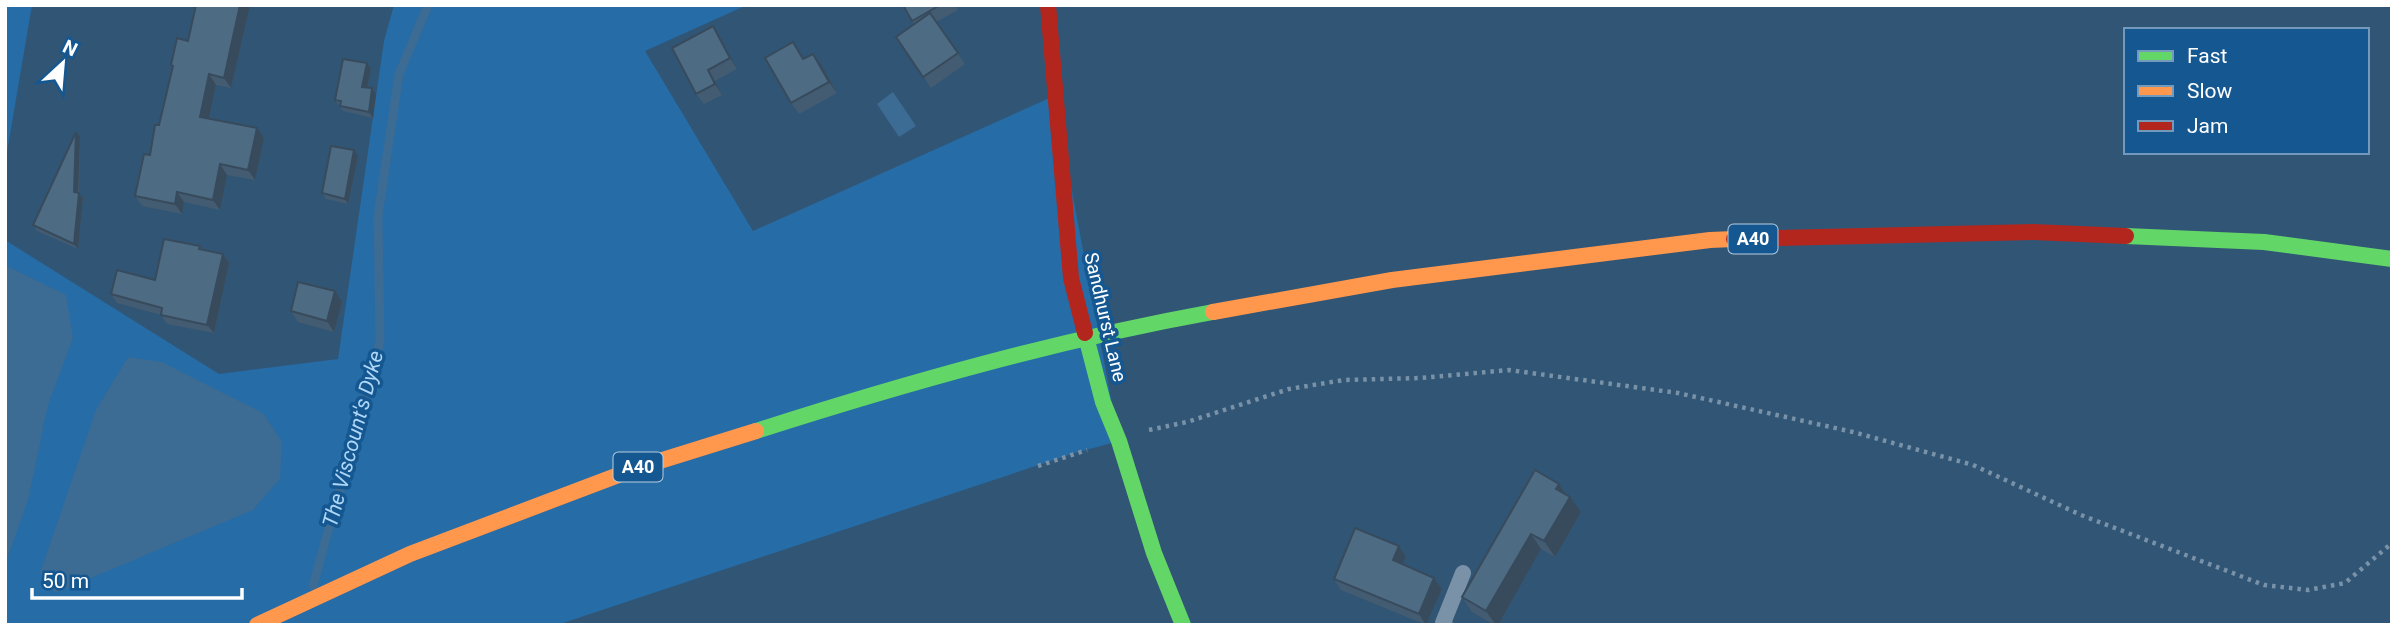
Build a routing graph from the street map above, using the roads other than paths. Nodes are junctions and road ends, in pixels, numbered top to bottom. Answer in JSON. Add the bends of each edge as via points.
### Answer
{"nodes":[{"id":1,"x":1048,"y":5,"type":"edge"},
{"id":2,"x":2392,"y":259,"type":"edge"},
{"id":3,"x":1464,"y":573,"type":"dead end"},
{"id":4,"x":257,"y":625,"type":"edge"},
{"id":5,"x":1183,"y":625,"type":"edge"},
{"id":6,"x":1445,"y":625,"type":"edge"}],
"edges":[{"from":1,"to":5,"type":"main road","name":"Sandhurst Lane","via":[[1071,278],[1103,402]]},
{"from":2,"to":4,"type":"main road","number":"A40","via":[[2264,242],[2033,232],[1710,240],[1392,279],[1120,330],[824,409],[637,468],[410,554]]},
{"from":3,"to":6,"type":"lane"}]}
